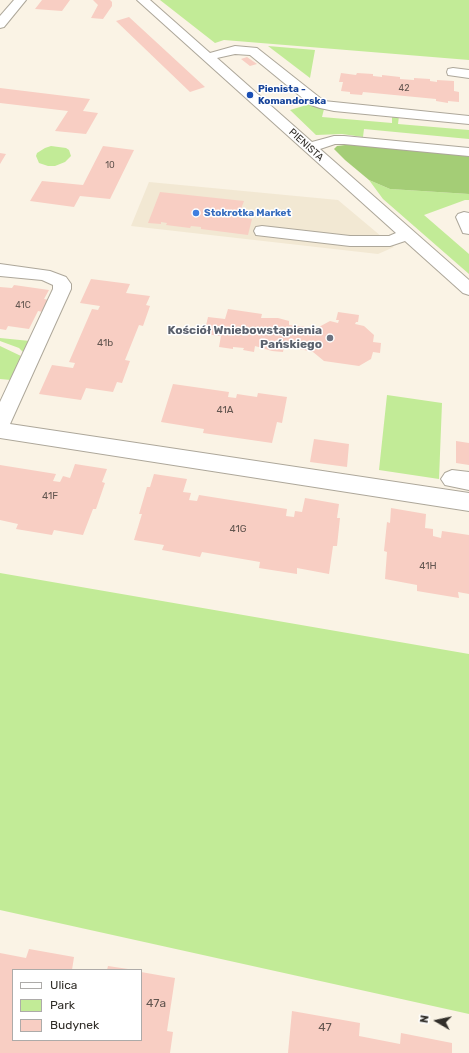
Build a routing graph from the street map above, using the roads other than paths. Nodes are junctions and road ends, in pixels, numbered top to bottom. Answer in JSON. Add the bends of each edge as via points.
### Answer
{"nodes":[{"id":1,"x":20,"y":0,"type":"edge"},
{"id":2,"x":143,"y":0,"type":"edge"},
{"id":3,"x":0,"y":24,"type":"edge"},
{"id":4,"x":207,"y":57,"type":"junction"},
{"id":5,"x":453,"y":72,"type":"dead end"},
{"id":6,"x":469,"y":74,"type":"edge"},
{"id":7,"x":469,"y":120,"type":"edge"},
{"id":8,"x":309,"y":148,"type":"junction"},
{"id":9,"x":469,"y":152,"type":"edge"},
{"id":10,"x":262,"y":231,"type":"dead end"},
{"id":11,"x":408,"y":235,"type":"junction"},
{"id":12,"x":0,"y":270,"type":"edge"},
{"id":13,"x":469,"y":289,"type":"edge"},
{"id":14,"x":0,"y":423,"type":"edge"},
{"id":15,"x":0,"y":430,"type":"edge"},
{"id":16,"x":469,"y":502,"type":"edge"}],
"edges":[{"from":1,"to":3,"type":"street"},
{"from":2,"to":4,"type":"street","name":"PIENISTA"},
{"from":4,"to":7,"type":"street","via":[[235,50],[254,51],[320,104]]},
{"from":4,"to":8,"type":"street","name":"PIENISTA"},
{"from":5,"to":6,"type":"street"},
{"from":8,"to":9,"type":"street","via":[[334,140],[344,140]]},
{"from":8,"to":11,"type":"street","name":"PIENISTA"},
{"from":10,"to":11,"type":"street","via":[[350,241],[390,241]]},
{"from":11,"to":13,"type":"street","name":"PIENISTA"},
{"from":12,"to":14,"type":"street","via":[[54,278],[60,281],[62,289]]},
{"from":15,"to":16,"type":"street"}]}
